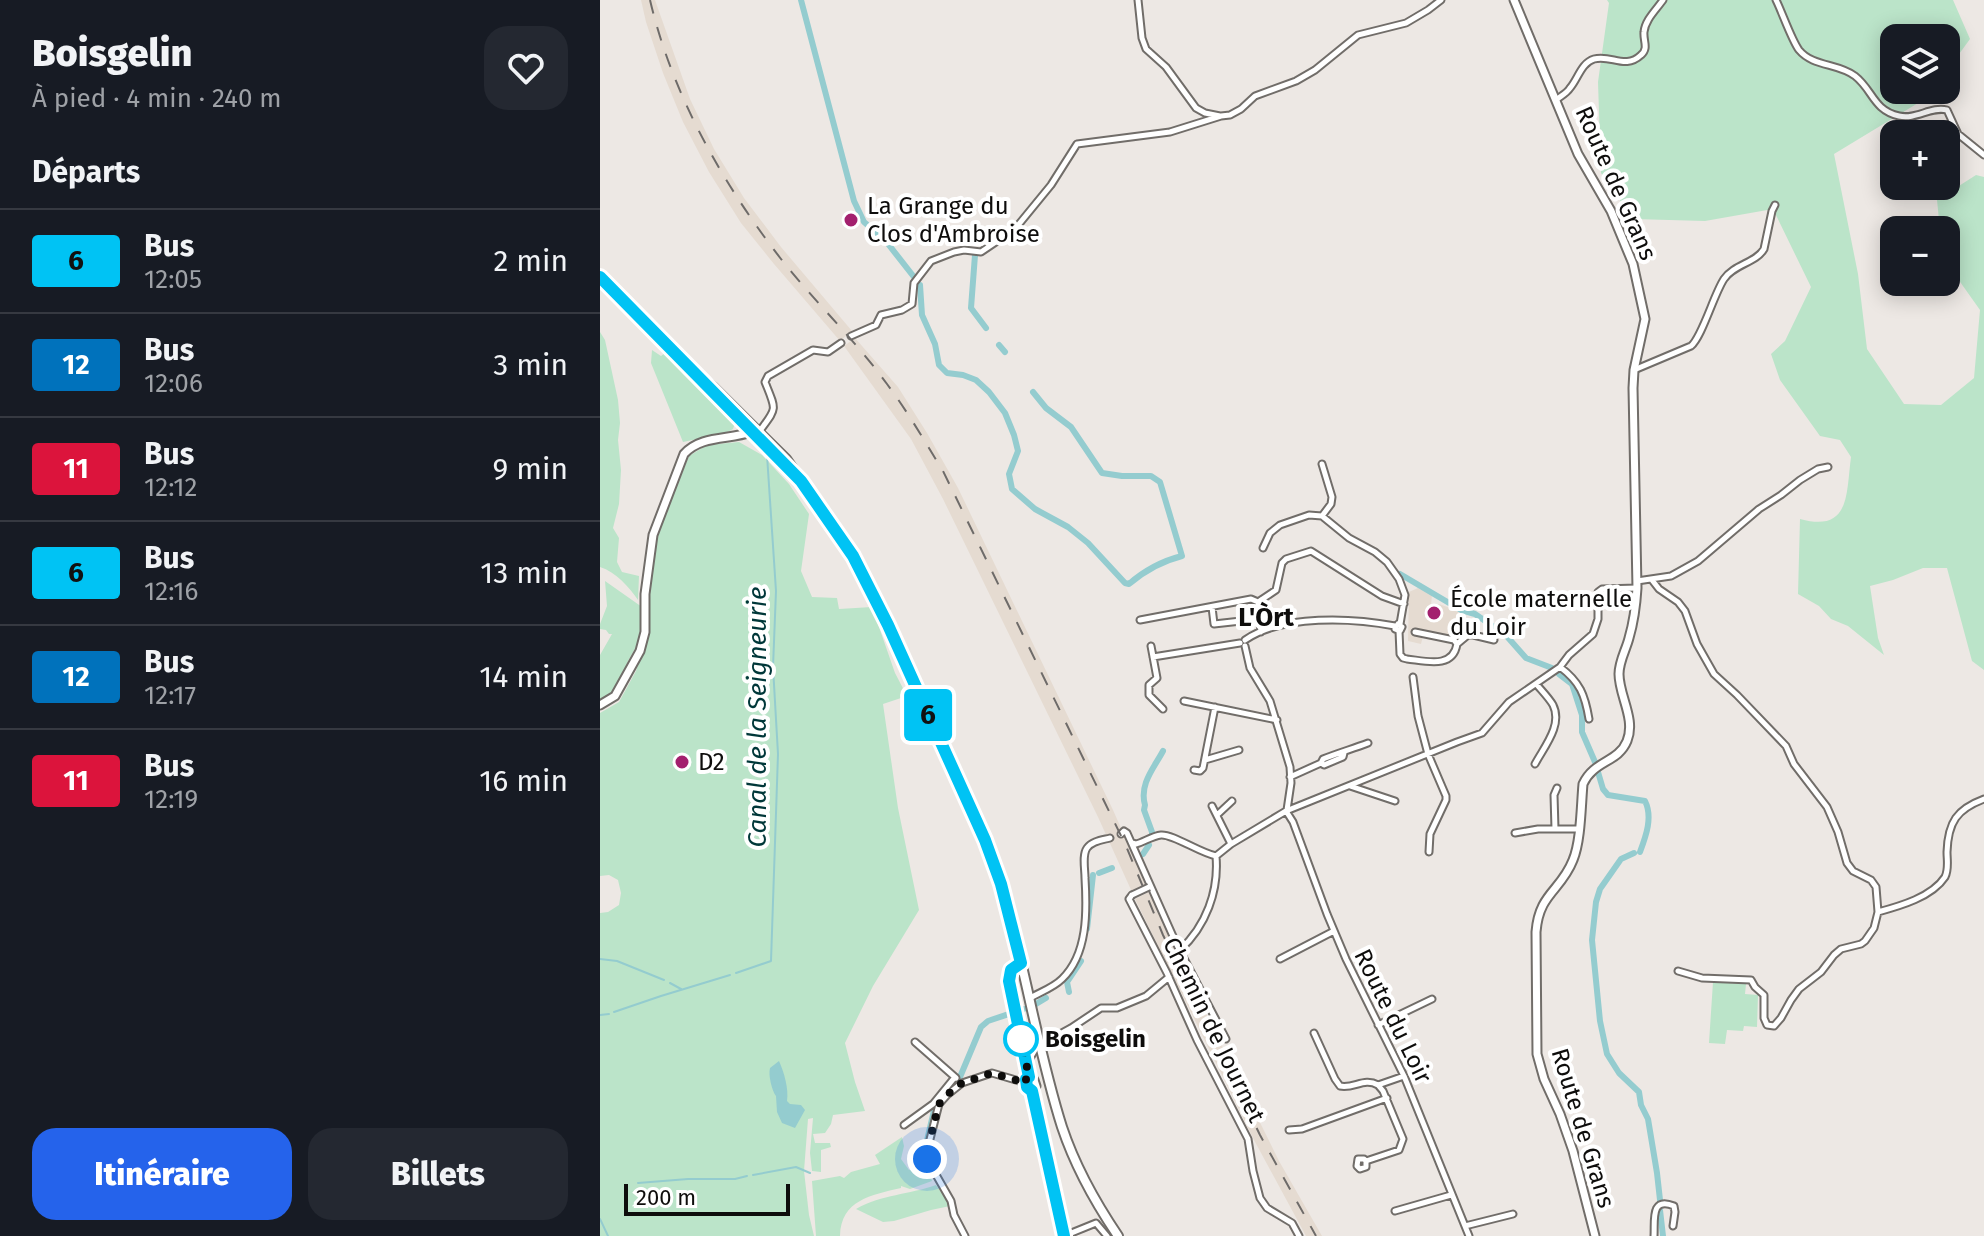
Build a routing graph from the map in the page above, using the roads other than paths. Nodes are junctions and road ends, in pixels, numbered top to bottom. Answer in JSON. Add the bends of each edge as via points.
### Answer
{"nodes":[{"id":1,"x":1138,"y":0,"type":"edge"},
{"id":2,"x":1441,"y":0,"type":"edge"},
{"id":3,"x":1514,"y":0,"type":"edge"},
{"id":4,"x":1663,"y":0,"type":"edge"},
{"id":5,"x":1776,"y":0,"type":"edge"},
{"id":6,"x":1556,"y":100,"type":"junction"},
{"id":7,"x":1221,"y":116,"type":"junction"},
{"id":8,"x":1984,"y":155,"type":"edge"},
{"id":9,"x":1775,"y":205,"type":"dead end"},
{"id":10,"x":600,"y":277,"type":"edge"},
{"id":11,"x":851,"y":336,"type":"dead end"},
{"id":12,"x":841,"y":343,"type":"dead end"},
{"id":13,"x":1634,"y":370,"type":"junction"},
{"id":14,"x":698,"y":375,"type":"junction"},
{"id":15,"x":754,"y":433,"type":"junction"},
{"id":16,"x":1322,"y":464,"type":"dead end"},
{"id":17,"x":1828,"y":467,"type":"dead end"},
{"id":18,"x":801,"y":481,"type":"junction"},
{"id":19,"x":1322,"y":516,"type":"junction"},
{"id":20,"x":1263,"y":548,"type":"dead end"},
{"id":21,"x":1652,"y":580,"type":"junction"},
{"id":22,"x":1637,"y":585,"type":"junction"},
{"id":23,"x":1258,"y":602,"type":"junction"},
{"id":24,"x":1404,"y":604,"type":"junction"},
{"id":25,"x":1212,"y":607,"type":"junction"},
{"id":26,"x":1140,"y":620,"type":"dead end"},
{"id":27,"x":1241,"y":621,"type":"dead end"},
{"id":28,"x":1398,"y":627,"type":"junction"},
{"id":29,"x":1261,"y":632,"type":"junction"},
{"id":30,"x":1415,"y":632,"type":"dead end"},
{"id":31,"x":1494,"y":640,"type":"dead end"},
{"id":32,"x":1243,"y":643,"type":"junction"},
{"id":33,"x":1457,"y":644,"type":"junction"},
{"id":34,"x":1151,"y":646,"type":"dead end"},
{"id":35,"x":1153,"y":657,"type":"junction"},
{"id":36,"x":1560,"y":667,"type":"junction"},
{"id":37,"x":1413,"y":677,"type":"dead end"},
{"id":38,"x":1537,"y":685,"type":"junction"},
{"id":39,"x":1184,"y":701,"type":"dead end"},
{"id":40,"x":600,"y":705,"type":"edge"},
{"id":41,"x":1215,"y":707,"type":"junction"},
{"id":42,"x":1163,"y":709,"type":"dead end"},
{"id":43,"x":1589,"y":719,"type":"dead end"},
{"id":44,"x":1277,"y":720,"type":"junction"},
{"id":45,"x":1368,"y":743,"type":"dead end"},
{"id":46,"x":1239,"y":750,"type":"dead end"},
{"id":47,"x":1428,"y":754,"type":"junction"},
{"id":48,"x":1205,"y":760,"type":"junction"},
{"id":49,"x":1535,"y":764,"type":"dead end"},
{"id":50,"x":1194,"y":770,"type":"dead end"},
{"id":51,"x":1290,"y":777,"type":"junction"},
{"id":52,"x":1348,"y":785,"type":"junction"},
{"id":53,"x":1557,"y":788,"type":"dead end"},
{"id":54,"x":1984,"y":799,"type":"edge"},
{"id":55,"x":1232,"y":801,"type":"dead end"},
{"id":56,"x":1395,"y":801,"type":"dead end"},
{"id":57,"x":1212,"y":806,"type":"dead end"},
{"id":58,"x":1286,"y":811,"type":"junction"},
{"id":59,"x":1217,"y":815,"type":"junction"},
{"id":60,"x":1555,"y":829,"type":"junction"},
{"id":61,"x":1578,"y":829,"type":"junction"},
{"id":62,"x":1515,"y":833,"type":"dead end"},
{"id":63,"x":1121,"y":834,"type":"dead end"},
{"id":64,"x":1110,"y":838,"type":"dead end"},
{"id":65,"x":1132,"y":842,"type":"junction"},
{"id":66,"x":1231,"y":844,"type":"junction"},
{"id":67,"x":1429,"y":852,"type":"dead end"},
{"id":68,"x":1216,"y":856,"type":"junction"},
{"id":69,"x":1150,"y":886,"type":"junction"},
{"id":70,"x":1878,"y":912,"type":"junction"},
{"id":71,"x":1334,"y":931,"type":"junction"},
{"id":72,"x":1180,"y":950,"type":"junction"},
{"id":73,"x":1280,"y":959,"type":"dead end"},
{"id":74,"x":1021,"y":963,"type":"junction"},
{"id":75,"x":1678,"y":971,"type":"dead end"},
{"id":76,"x":1169,"y":977,"type":"junction"},
{"id":77,"x":1029,"y":998,"type":"junction"},
{"id":78,"x":1432,"y":999,"type":"dead end"},
{"id":79,"x":1378,"y":1025,"type":"junction"},
{"id":80,"x":1314,"y":1033,"type":"dead end"},
{"id":81,"x":1226,"y":1039,"type":"dead end"},
{"id":82,"x":915,"y":1042,"type":"dead end"},
{"id":83,"x":1040,"y":1044,"type":"junction"},
{"id":84,"x":1026,"y":1065,"type":"junction"},
{"id":85,"x":1404,"y":1076,"type":"junction"},
{"id":86,"x":955,"y":1077,"type":"junction"},
{"id":87,"x":1028,"y":1080,"type":"junction"},
{"id":88,"x":962,"y":1083,"type":"junction"},
{"id":89,"x":1378,"y":1085,"type":"junction"},
{"id":90,"x":1387,"y":1098,"type":"junction"},
{"id":91,"x":904,"y":1125,"type":"dead end"},
{"id":92,"x":1289,"y":1130,"type":"dead end"},
{"id":93,"x":1366,"y":1161,"type":"dead end"},
{"id":94,"x":1452,"y":1195,"type":"junction"},
{"id":95,"x":1395,"y":1211,"type":"dead end"},
{"id":96,"x":1513,"y":1214,"type":"dead end"},
{"id":97,"x":1465,"y":1226,"type":"junction"},
{"id":98,"x":1673,"y":1226,"type":"dead end"},
{"id":99,"x":965,"y":1236,"type":"edge"},
{"id":100,"x":1064,"y":1236,"type":"edge"},
{"id":101,"x":1107,"y":1236,"type":"edge"},
{"id":102,"x":1118,"y":1236,"type":"edge"},
{"id":103,"x":1299,"y":1236,"type":"edge"},
{"id":104,"x":1469,"y":1236,"type":"edge"},
{"id":105,"x":1595,"y":1236,"type":"edge"},
{"id":106,"x":1654,"y":1236,"type":"edge"}],
"edges":[{"from":1,"to":7,"type":"street","via":[[1146,49],[1196,108]]},
{"from":2,"to":7,"type":"street","via":[[1406,23],[1358,35],[1315,70]]},
{"from":3,"to":6,"type":"street","name":"Route de Grans"},
{"from":4,"to":6,"type":"street","via":[[1645,27],[1645,50],[1639,57],[1629,63],[1606,58],[1588,62]]},
{"from":5,"to":8,"type":"street","via":[[1799,50],[1812,61],[1857,77],[1887,113],[1903,118],[1947,110],[1958,134]]},
{"from":6,"to":13,"type":"street","name":"Route de Grans","via":[[1633,264],[1645,319]]},
{"from":7,"to":11,"type":"street","via":[[1170,132],[1077,144],[1015,229],[981,252],[964,250],[931,261],[914,283],[912,304],[881,315],[876,325]]},
{"from":9,"to":13,"type":"street","via":[[1764,249],[1726,275],[1697,341]]},
{"from":10,"to":14,"type":"main road"},
{"from":12,"to":15,"type":"street","via":[[828,352],[813,350],[768,376],[765,382],[774,408],[770,420]]},
{"from":13,"to":22,"type":"street","name":"Route de Grans"},
{"from":14,"to":15,"type":"main road"},
{"from":14,"to":15,"type":"main road"},
{"from":15,"to":18,"type":"main road"},
{"from":15,"to":18,"type":"main road","via":[[786,459]]},
{"from":15,"to":40,"type":"street","via":[[699,443],[684,454],[653,535],[640,651],[615,696]]},
{"from":16,"to":19,"type":"street","via":[[1332,497]]},
{"from":17,"to":21,"type":"street","via":[[1759,509],[1698,561]]},
{"from":18,"to":74,"type":"main road","via":[[872,592],[985,840]]},
{"from":19,"to":20,"type":"street","via":[[1280,525]]},
{"from":19,"to":24,"type":"street","via":[[1387,562],[1399,579]]},
{"from":21,"to":22,"type":"street"},
{"from":21,"to":70,"type":"street","via":[[1685,611],[1714,674],[1786,746],[1827,807],[1847,863],[1876,887]]},
{"from":22,"to":36,"type":"street","via":[[1598,592],[1593,634]]},
{"from":22,"to":61,"type":"street","name":"Route de Grans","via":[[1636,612],[1619,669],[1629,732],[1619,753],[1588,774]]},
{"from":23,"to":24,"type":"street","via":[[1276,590],[1286,559],[1311,551]]},
{"from":23,"to":25,"type":"street","via":[[1247,598]]},
{"from":23,"to":29,"type":"street"},
{"from":24,"to":28,"type":"street"},
{"from":25,"to":26,"type":"street"},
{"from":25,"to":27,"type":"street","via":[[1214,624]]},
{"from":28,"to":29,"type":"street","via":[[1333,620]]},
{"from":28,"to":33,"type":"street","via":[[1403,658],[1447,660]]},
{"from":29,"to":32,"type":"street"},
{"from":30,"to":33,"type":"street"},
{"from":31,"to":33,"type":"street","via":[[1469,634]]},
{"from":32,"to":35,"type":"street"},
{"from":32,"to":44,"type":"street"},
{"from":34,"to":35,"type":"street"},
{"from":35,"to":42,"type":"street","via":[[1157,678],[1149,685],[1149,695]]},
{"from":36,"to":38,"type":"street"},
{"from":36,"to":43,"type":"street","via":[[1579,684]]},
{"from":37,"to":47,"type":"street"},
{"from":38,"to":47,"type":"street","via":[[1509,702],[1482,733]]},
{"from":38,"to":49,"type":"street","via":[[1557,717]]},
{"from":39,"to":41,"type":"street"},
{"from":41,"to":44,"type":"street"},
{"from":41,"to":48,"type":"street"},
{"from":44,"to":51,"type":"street"},
{"from":45,"to":51,"type":"street"},
{"from":46,"to":48,"type":"street"},
{"from":47,"to":52,"type":"street"},
{"from":47,"to":67,"type":"street","via":[[1446,800],[1430,834]]},
{"from":48,"to":50,"type":"street","via":[[1200,771]]},
{"from":51,"to":58,"type":"street"},
{"from":52,"to":56,"type":"street"},
{"from":52,"to":58,"type":"street"},
{"from":53,"to":60,"type":"street"},
{"from":54,"to":70,"type":"street","via":[[1956,817],[1945,876],[1932,890]]},
{"from":55,"to":59,"type":"street"},
{"from":57,"to":59,"type":"street"},
{"from":58,"to":66,"type":"street"},
{"from":58,"to":71,"type":"street","name":"Route du Loir"},
{"from":59,"to":66,"type":"street"},
{"from":60,"to":61,"type":"street"},
{"from":60,"to":62,"type":"street"},
{"from":61,"to":105,"type":"street","name":"Route de Grans","via":[[1575,857],[1537,917],[1537,1054],[1573,1151]]},
{"from":63,"to":65,"type":"street","via":[[1127,833]]},
{"from":64,"to":77,"type":"street","via":[[1091,843],[1084,854],[1087,900],[1073,964],[1054,985]]},
{"from":65,"to":68,"type":"street","via":[[1168,835]]},
{"from":65,"to":69,"type":"street","name":"Chemin de Journet"},
{"from":66,"to":68,"type":"street"},
{"from":68,"to":72,"type":"street","name":"Chemin de Journet","via":[[1215,894]]},
{"from":69,"to":72,"type":"street","name":"Chemin de Journet"},
{"from":69,"to":76,"type":"street","name":"Chemin de Journet","bridge":true,"via":[[1129,899]]},
{"from":70,"to":75,"type":"street","via":[[1865,941],[1834,955],[1799,989],[1774,1026],[1767,1025],[1764,995],[1751,980],[1702,978]]},
{"from":71,"to":73,"type":"street"},
{"from":71,"to":79,"type":"street","name":"Route du Loir"},
{"from":72,"to":81,"type":"street","name":"Chemin de Journet"},
{"from":74,"to":77,"type":"main road"},
{"from":74,"to":84,"type":"street","via":[[1011,970],[1009,981]]},
{"from":76,"to":83,"type":"street","via":[[1146,996],[1117,1008],[1101,1008]]},
{"from":76,"to":103,"type":"street","name":"Chemin de Journet","via":[[1248,1139],[1260,1198],[1292,1223]]},
{"from":77,"to":83,"type":"main road"},
{"from":78,"to":79,"type":"street"},
{"from":79,"to":85,"type":"street","name":"Route du Loir"},
{"from":80,"to":89,"type":"street","via":[[1340,1086],[1367,1081]]},
{"from":82,"to":86,"type":"street"},
{"from":83,"to":84,"type":"street"},
{"from":83,"to":102,"type":"main road","via":[[1072,1151]]},
{"from":84,"to":87,"type":"street"},
{"from":85,"to":89,"type":"street"},
{"from":85,"to":94,"type":"street","name":"Route du Loir"},
{"from":86,"to":88,"type":"street"},
{"from":86,"to":91,"type":"street","via":[[933,1104]]},
{"from":87,"to":88,"type":"street","via":[[992,1073]]},
{"from":87,"to":100,"type":"street","via":[[1036,1086],[1032,1091]]},
{"from":88,"to":99,"type":"street","via":[[939,1104],[927,1159]]},
{"from":89,"to":90,"type":"street"},
{"from":90,"to":92,"type":"street"},
{"from":90,"to":93,"type":"street","via":[[1403,1139],[1399,1150]]},
{"from":94,"to":95,"type":"street"},
{"from":94,"to":97,"type":"street","name":"Route du Loir"},
{"from":96,"to":97,"type":"street"},
{"from":97,"to":104,"type":"street","name":"Route du Loir"},
{"from":98,"to":106,"type":"street","via":[[1674,1206],[1662,1203],[1656,1208]]},
{"from":100,"to":101,"type":"street","via":[[1096,1223]]}]}
